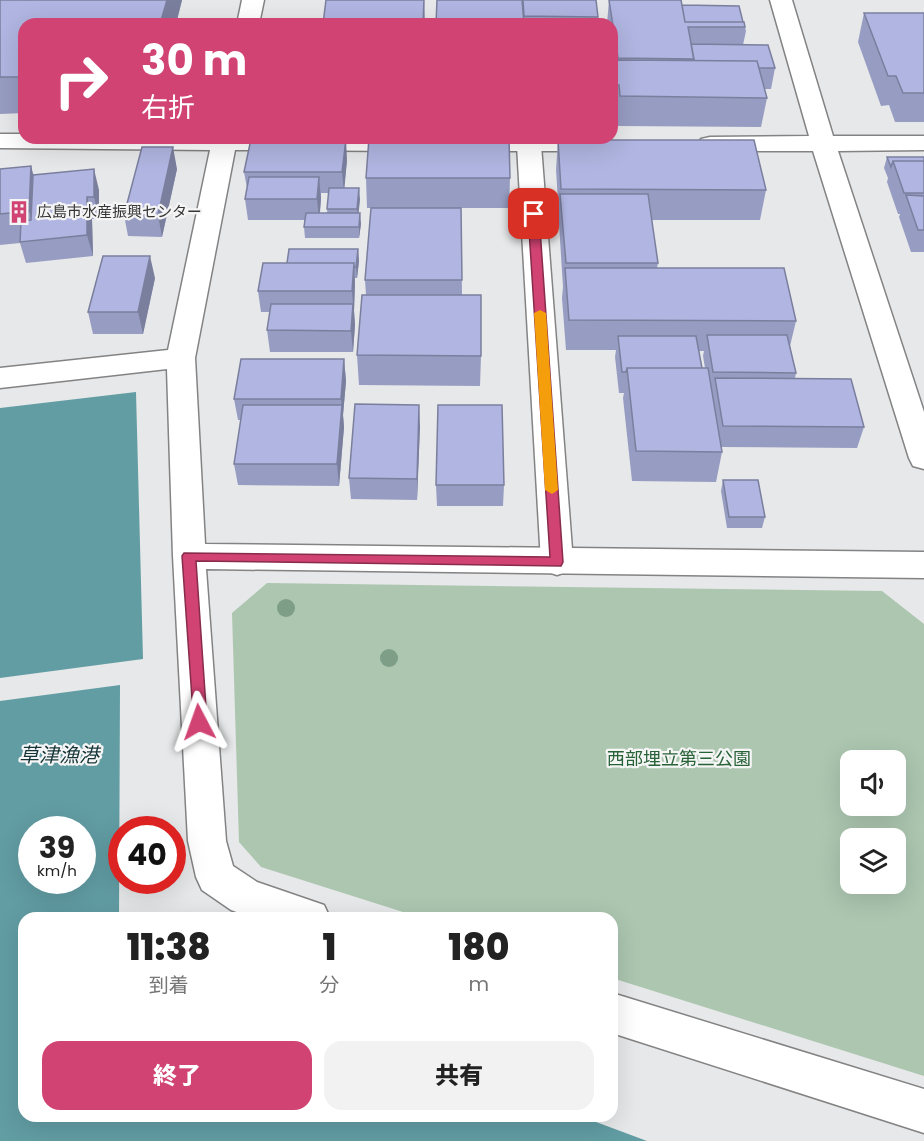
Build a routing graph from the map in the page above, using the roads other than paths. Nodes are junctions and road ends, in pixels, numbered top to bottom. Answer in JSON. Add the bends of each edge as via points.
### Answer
{"nodes":[{"id":1,"x":253,"y":0,"type":"edge"},
{"id":2,"x":781,"y":0,"type":"edge"},
{"id":3,"x":249,"y":18,"type":"edge"},
{"id":4,"x":0,"y":141,"type":"edge"},
{"id":5,"x":18,"y":141,"type":"edge"},
{"id":6,"x":823,"y":143,"type":"junction"},
{"id":7,"x":924,"y":143,"type":"edge"},
{"id":8,"x":224,"y":144,"type":"edge"},
{"id":9,"x":468,"y":144,"type":"edge"},
{"id":10,"x":623,"y":144,"type":"edge"},
{"id":11,"x":682,"y":144,"type":"edge"},
{"id":12,"x":529,"y":145,"type":"junction"},
{"id":13,"x":181,"y":358,"type":"junction"},
{"id":14,"x":0,"y":378,"type":"edge"},
{"id":15,"x":924,"y":458,"type":"edge"},
{"id":16,"x":189,"y":556,"type":"junction"},
{"id":17,"x":557,"y":562,"type":"junction"},
{"id":18,"x":924,"y":566,"type":"edge"},
{"id":19,"x":291,"y":912,"type":"edge"},
{"id":20,"x":618,"y":1015,"type":"edge"},
{"id":21,"x":924,"y":1111,"type":"edge"}],
"edges":[{"from":1,"to":3,"type":"street"},
{"from":2,"to":6,"type":"street"},
{"from":4,"to":5,"type":"street"},
{"from":6,"to":7,"type":"street"},
{"from":6,"to":11,"type":"street"},
{"from":6,"to":15,"type":"street"},
{"from":8,"to":13,"type":"street"},
{"from":9,"to":12,"type":"street"},
{"from":10,"to":12,"type":"street"},
{"from":12,"to":17,"type":"street"},
{"from":13,"to":14,"type":"street"},
{"from":13,"to":16,"type":"street"},
{"from":16,"to":17,"type":"street"},
{"from":16,"to":19,"type":"street","via":[[207,841],[216,877],[245,897]]},
{"from":17,"to":18,"type":"street"},
{"from":20,"to":21,"type":"street"}]}
